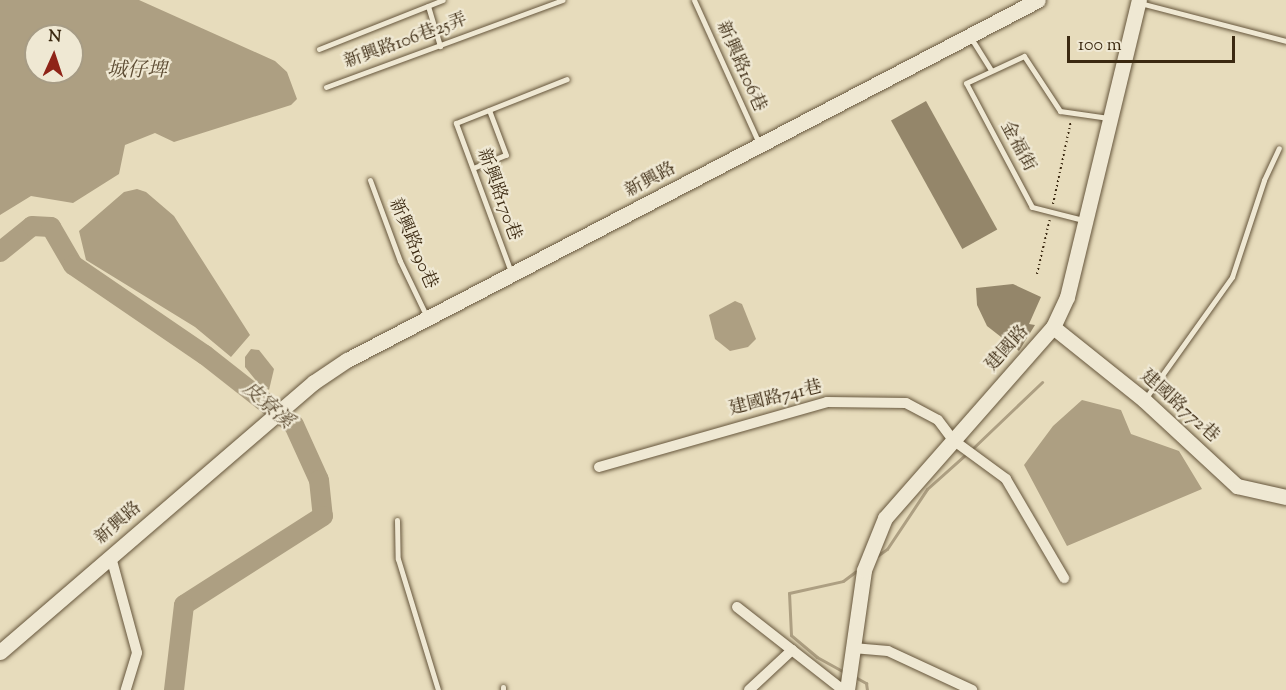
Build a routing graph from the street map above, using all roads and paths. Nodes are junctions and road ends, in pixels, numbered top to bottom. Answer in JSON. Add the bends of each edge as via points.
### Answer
{"nodes":[{"id":1,"x":443,"y":0,"type":"edge"},
{"id":2,"x":563,"y":0,"type":"edge"},
{"id":3,"x":694,"y":0,"type":"edge"},
{"id":4,"x":1038,"y":0,"type":"edge"},
{"id":5,"x":1138,"y":1,"type":"edge"},
{"id":6,"x":554,"y":2,"type":"edge"},
{"id":7,"x":428,"y":6,"type":"junction"},
{"id":8,"x":970,"y":36,"type":"junction"},
{"id":9,"x":1286,"y":41,"type":"edge"},
{"id":10,"x":440,"y":46,"type":"junction"},
{"id":11,"x":319,"y":49,"type":"dead end"},
{"id":12,"x":991,"y":70,"type":"junction"},
{"id":13,"x":567,"y":79,"type":"dead end"},
{"id":14,"x":326,"y":87,"type":"dead end"},
{"id":15,"x":489,"y":110,"type":"junction"},
{"id":16,"x":1073,"y":113,"type":"junction"},
{"id":17,"x":1112,"y":119,"type":"junction"},
{"id":18,"x":760,"y":146,"type":"junction"},
{"id":19,"x":1279,"y":148,"type":"dead end"},
{"id":20,"x":473,"y":168,"type":"junction"},
{"id":21,"x":370,"y":180,"type":"dead end"},
{"id":22,"x":1051,"y":212,"type":"junction"},
{"id":23,"x":1088,"y":222,"type":"junction"},
{"id":24,"x":1038,"y":274,"type":"dead end"},
{"id":25,"x":512,"y":276,"type":"junction"},
{"id":26,"x":428,"y":318,"type":"junction"},
{"id":27,"x":1053,"y":327,"type":"junction"},
{"id":28,"x":1144,"y":400,"type":"junction"},
{"id":29,"x":953,"y":440,"type":"junction"},
{"id":30,"x":599,"y":467,"type":"dead end"},
{"id":31,"x":1286,"y":497,"type":"edge"},
{"id":32,"x":397,"y":520,"type":"dead end"},
{"id":33,"x":111,"y":557,"type":"junction"},
{"id":34,"x":1064,"y":578,"type":"dead end"},
{"id":35,"x":737,"y":607,"type":"dead end"},
{"id":36,"x":853,"y":648,"type":"junction"},
{"id":37,"x":792,"y":650,"type":"junction"},
{"id":38,"x":0,"y":652,"type":"edge"},
{"id":39,"x":847,"y":682,"type":"edge"},
{"id":40,"x":126,"y":690,"type":"edge"},
{"id":41,"x":438,"y":690,"type":"edge"},
{"id":42,"x":749,"y":690,"type":"edge"},
{"id":43,"x":972,"y":690,"type":"edge"}],
"edges":[{"from":1,"to":7,"type":"lane"},
{"from":2,"to":6,"type":"lane","name":"新興路106巷25弄"},
{"from":3,"to":18,"type":"lane","name":"新興路106巷"},
{"from":4,"to":8,"type":"street","name":"新興路"},
{"from":5,"to":9,"type":"lane"},
{"from":5,"to":17,"type":"street","name":"建國路"},
{"from":6,"to":10,"type":"lane","name":"新興路106巷25弄"},
{"from":7,"to":10,"type":"lane"},
{"from":7,"to":11,"type":"lane"},
{"from":8,"to":12,"type":"lane"},
{"from":8,"to":18,"type":"street","name":"新興路"},
{"from":10,"to":14,"type":"lane","name":"新興路106巷25弄"},
{"from":12,"to":16,"type":"lane","via":[[1024,56],[1060,111]]},
{"from":12,"to":22,"type":"lane","name":"金福街","via":[[966,83],[1032,207]]},
{"from":13,"to":15,"type":"lane"},
{"from":15,"to":20,"type":"lane","name":"新興路170巷","via":[[456,123]]},
{"from":15,"to":20,"type":"lane","via":[[506,155]]},
{"from":16,"to":17,"type":"lane"},
{"from":16,"to":22,"type":"path"},
{"from":17,"to":23,"type":"street","name":"建國路"},
{"from":18,"to":25,"type":"street","name":"新興路"},
{"from":19,"to":28,"type":"lane","via":[[1263,180],[1232,277]]},
{"from":20,"to":25,"type":"lane","name":"新興路170巷"},
{"from":21,"to":26,"type":"lane","name":"新興路190巷","via":[[400,261]]},
{"from":22,"to":23,"type":"lane","name":"金福街"},
{"from":22,"to":24,"type":"path"},
{"from":23,"to":27,"type":"street","name":"建國路","via":[[1067,297]]},
{"from":25,"to":26,"type":"street","name":"新興路"},
{"from":26,"to":33,"type":"street","name":"新興路","via":[[347,360],[289,404]]},
{"from":27,"to":28,"type":"street","name":"建國路772巷"},
{"from":27,"to":29,"type":"street","name":"建國路"},
{"from":28,"to":31,"type":"street","name":"建國路772巷","via":[[1237,486]]},
{"from":29,"to":30,"type":"street","name":"建國路741巷","via":[[938,420],[906,404],[827,402]]},
{"from":29,"to":34,"type":"street","name":"建國路741巷","via":[[1006,479]]},
{"from":29,"to":36,"type":"street","name":"建國路","via":[[885,518],[866,564]]},
{"from":32,"to":41,"type":"lane","via":[[398,559]]},
{"from":33,"to":38,"type":"street","name":"新興路"},
{"from":33,"to":40,"type":"street","via":[[137,653]]},
{"from":35,"to":37,"type":"street"},
{"from":36,"to":39,"type":"street","name":"建國路"},
{"from":36,"to":43,"type":"street","via":[[888,651]]},
{"from":37,"to":39,"type":"street"},
{"from":37,"to":42,"type":"street"}]}
